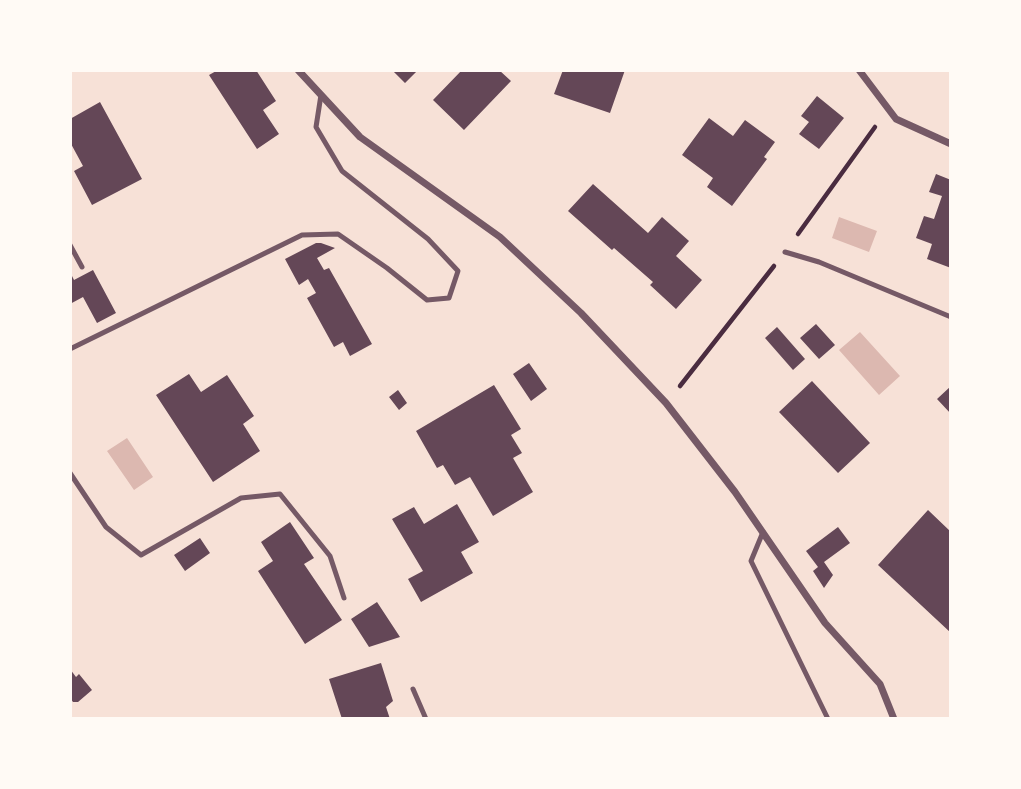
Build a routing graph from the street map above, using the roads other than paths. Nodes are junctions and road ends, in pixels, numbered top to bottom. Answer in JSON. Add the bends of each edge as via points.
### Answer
{"nodes":[{"id":1,"x":298,"y":70,"type":"edge"},
{"id":2,"x":859,"y":70,"type":"edge"},
{"id":3,"x":321,"y":95,"type":"junction"},
{"id":4,"x":951,"y":144,"type":"edge"},
{"id":5,"x":70,"y":245,"type":"edge"},
{"id":6,"x":785,"y":253,"type":"dead end"},
{"id":7,"x":82,"y":267,"type":"dead end"},
{"id":8,"x":951,"y":317,"type":"edge"},
{"id":9,"x":70,"y":349,"type":"edge"},
{"id":10,"x":70,"y":473,"type":"edge"},
{"id":11,"x":763,"y":532,"type":"junction"},
{"id":12,"x":344,"y":598,"type":"dead end"},
{"id":13,"x":413,"y":689,"type":"dead end"},
{"id":14,"x":426,"y":719,"type":"edge"},
{"id":15,"x":828,"y":719,"type":"edge"},
{"id":16,"x":894,"y":719,"type":"edge"}],
"edges":[{"from":1,"to":3,"type":"street"},
{"from":2,"to":4,"type":"street","via":[[896,119]]},
{"from":3,"to":9,"type":"lane","via":[[316,127],[342,171],[428,239],[458,271],[449,298],[427,300],[338,234],[302,235]]},
{"from":3,"to":11,"type":"street","via":[[360,137],[500,237],[582,313],[666,403]]},
{"from":5,"to":7,"type":"lane"},
{"from":6,"to":8,"type":"lane","via":[[819,262]]},
{"from":10,"to":12,"type":"lane","via":[[106,527],[141,555],[241,498],[280,494],[330,556]]},
{"from":11,"to":15,"type":"lane","via":[[751,561]]},
{"from":11,"to":16,"type":"street","via":[[825,622],[880,684]]},
{"from":13,"to":14,"type":"lane"}]}
